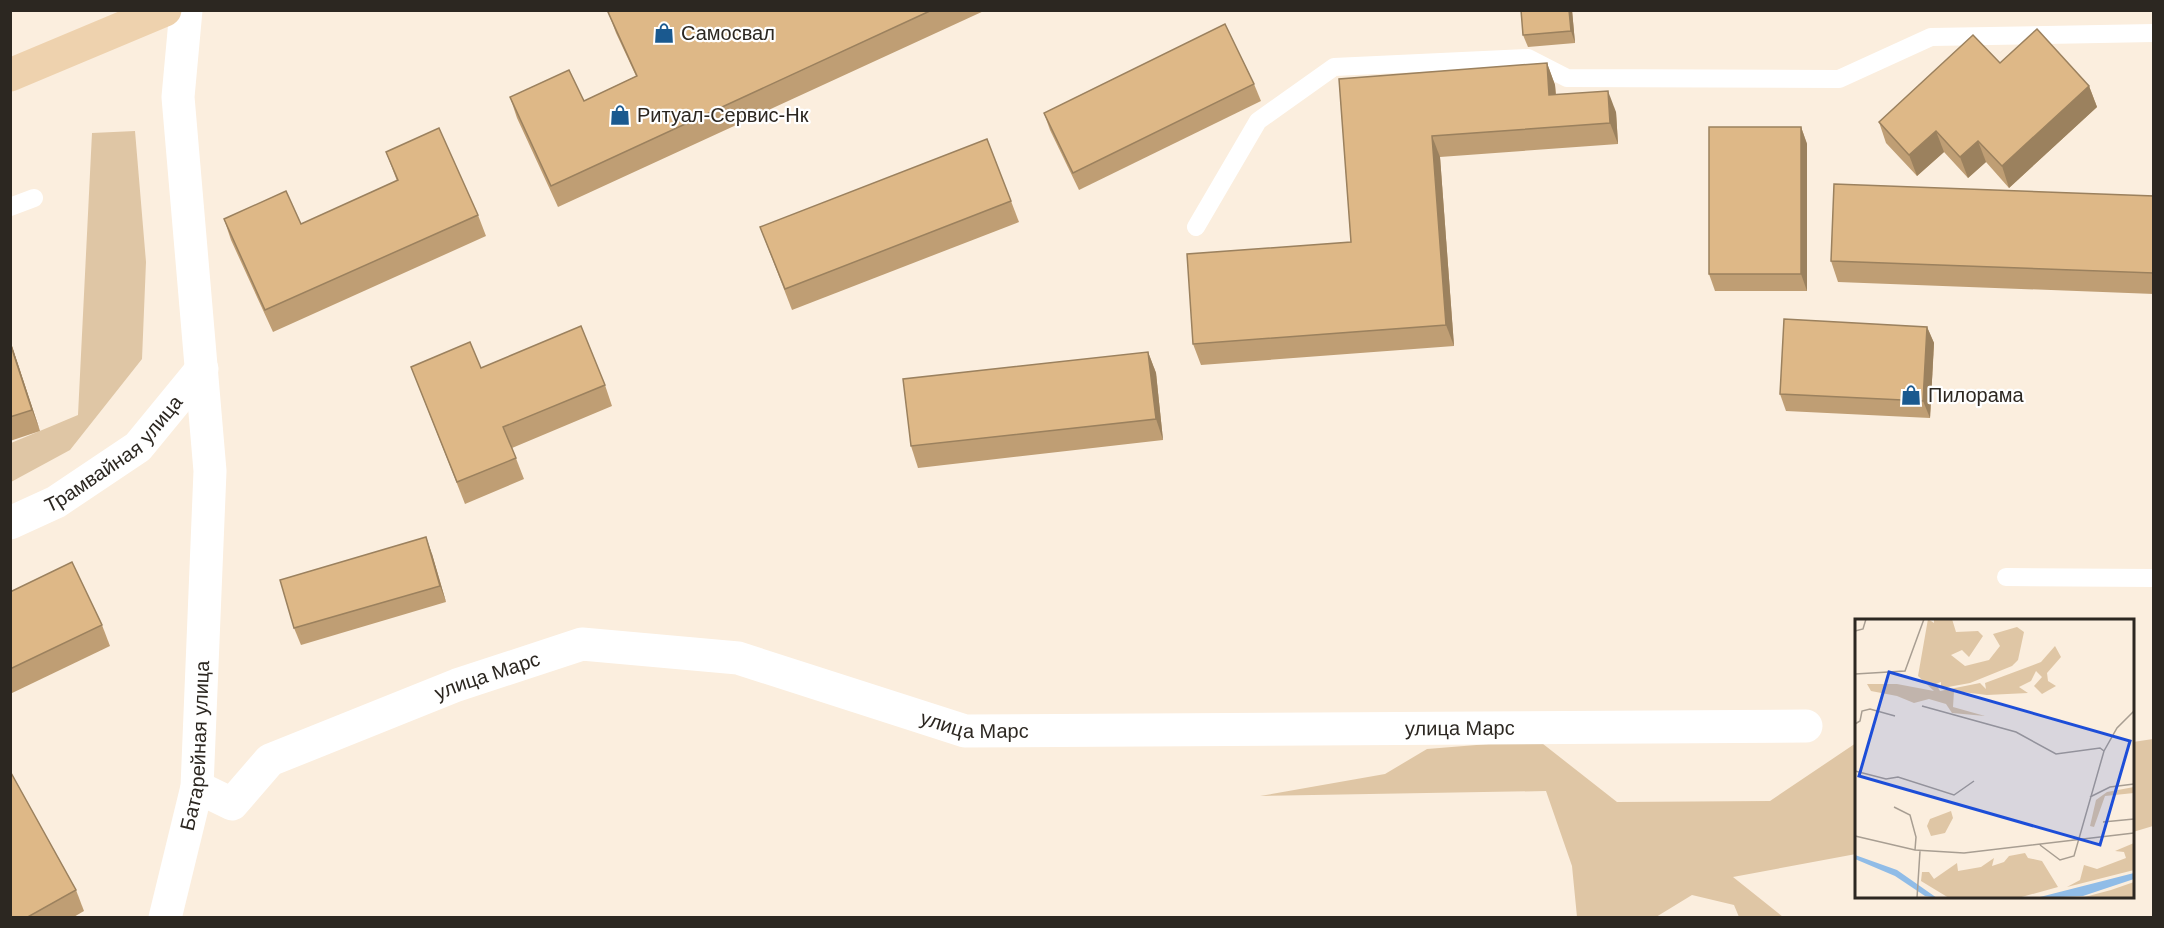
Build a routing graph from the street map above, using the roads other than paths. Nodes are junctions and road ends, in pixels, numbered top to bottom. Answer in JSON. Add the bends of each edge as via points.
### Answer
{"nodes":[{"id":1,"x":165,"y":10,"type":"edge"},
{"id":2,"x":186,"y":10,"type":"edge"},
{"id":3,"x":2154,"y":33,"type":"edge"},
{"id":4,"x":10,"y":75,"type":"edge"},
{"id":5,"x":34,"y":198,"type":"dead end"},
{"id":6,"x":10,"y":207,"type":"edge"},
{"id":7,"x":1196,"y":227,"type":"dead end"},
{"id":8,"x":202,"y":369,"type":"junction"},
{"id":9,"x":10,"y":523,"type":"edge"},
{"id":10,"x":2006,"y":577,"type":"dead end"},
{"id":11,"x":2154,"y":579,"type":"edge"},
{"id":12,"x":1806,"y":726,"type":"dead end"},
{"id":13,"x":196,"y":788,"type":"junction"},
{"id":14,"x":165,"y":918,"type":"edge"}],
"edges":[{"from":1,"to":4,"type":"main road"},
{"from":2,"to":8,"type":"street","name":"Батарейная улица","via":[[178,97]]},
{"from":3,"to":7,"type":"lane","via":[[1930,37],[1839,78],[1567,78],[1528,58],[1334,67],[1257,121]]},
{"from":5,"to":6,"type":"lane"},
{"from":8,"to":9,"type":"street","name":"Трамвайная улица","via":[[138,447],[56,502]]},
{"from":8,"to":13,"type":"street","name":"Батарейная улица","via":[[210,471]]},
{"from":10,"to":11,"type":"lane"},
{"from":12,"to":13,"type":"street","name":"улица Марс","via":[[965,731],[738,658],[582,644],[457,686],[270,760],[231,804]]},
{"from":13,"to":14,"type":"street","name":"Батарейная улица"}]}
